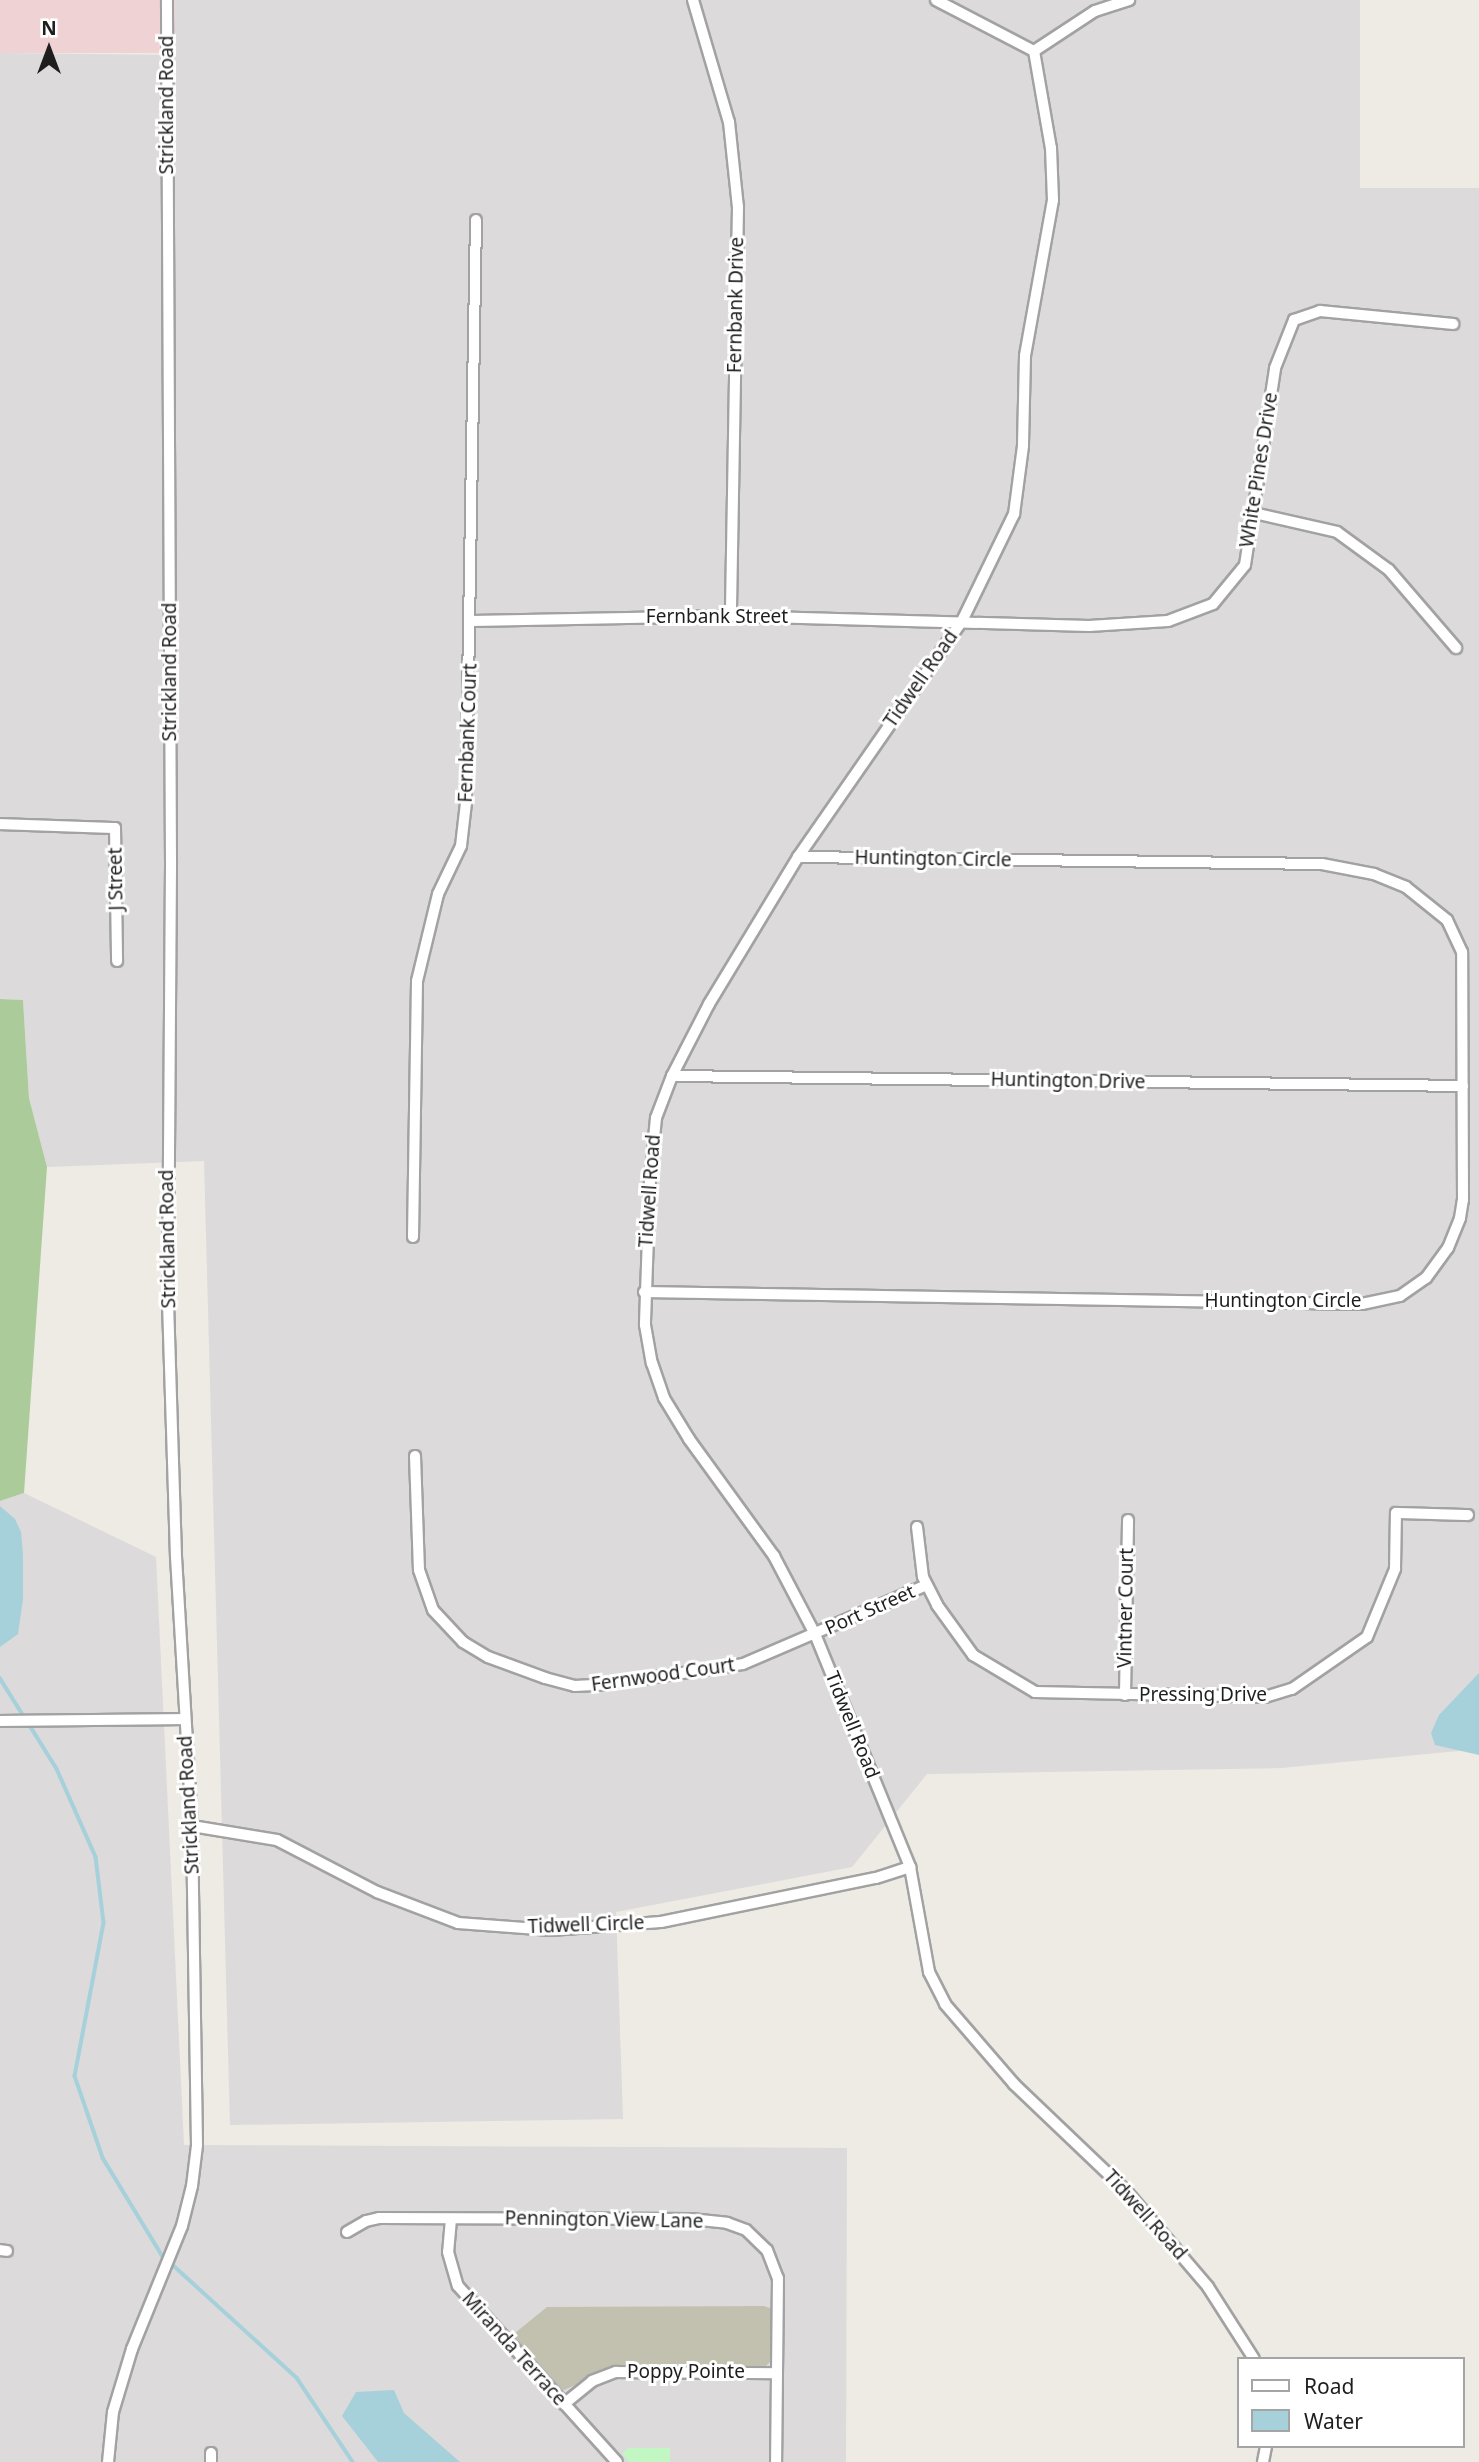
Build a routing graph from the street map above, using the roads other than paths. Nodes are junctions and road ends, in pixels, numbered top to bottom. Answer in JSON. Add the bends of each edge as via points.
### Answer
{"nodes":[{"id":1,"x":167,"y":0,"type":"edge"},
{"id":2,"x":693,"y":0,"type":"edge"},
{"id":3,"x":936,"y":0,"type":"edge"},
{"id":4,"x":1129,"y":0,"type":"edge"},
{"id":5,"x":1034,"y":51,"type":"junction"},
{"id":6,"x":476,"y":220,"type":"dead end"},
{"id":7,"x":1453,"y":324,"type":"dead end"},
{"id":8,"x":1254,"y":513,"type":"junction"},
{"id":9,"x":731,"y":616,"type":"junction"},
{"id":10,"x":472,"y":621,"type":"junction"},
{"id":11,"x":962,"y":621,"type":"junction"},
{"id":12,"x":1455,"y":648,"type":"dead end"},
{"id":13,"x":0,"y":824,"type":"edge"},
{"id":14,"x":798,"y":857,"type":"junction"},
{"id":15,"x":117,"y":961,"type":"dead end"},
{"id":16,"x":673,"y":1076,"type":"junction"},
{"id":17,"x":1463,"y":1086,"type":"junction"},
{"id":18,"x":413,"y":1237,"type":"dead end"},
{"id":19,"x":644,"y":1292,"type":"junction"},
{"id":20,"x":415,"y":1456,"type":"dead end"},
{"id":21,"x":1468,"y":1515,"type":"dead end"},
{"id":22,"x":1128,"y":1520,"type":"dead end"},
{"id":23,"x":918,"y":1527,"type":"dead end"},
{"id":24,"x":926,"y":1585,"type":"junction"},
{"id":25,"x":815,"y":1634,"type":"junction"},
{"id":26,"x":1125,"y":1695,"type":"junction"},
{"id":27,"x":184,"y":1719,"type":"junction"},
{"id":28,"x":0,"y":1721,"type":"edge"},
{"id":29,"x":192,"y":1826,"type":"junction"},
{"id":30,"x":910,"y":1867,"type":"junction"},
{"id":31,"x":451,"y":2218,"type":"junction"},
{"id":32,"x":346,"y":2232,"type":"dead end"},
{"id":33,"x":1253,"y":2357,"type":"edge"},
{"id":34,"x":777,"y":2373,"type":"junction"},
{"id":35,"x":564,"y":2404,"type":"junction"},
{"id":36,"x":108,"y":2462,"type":"edge"},
{"id":37,"x":617,"y":2462,"type":"edge"},
{"id":38,"x":776,"y":2462,"type":"edge"}],
"edges":[{"from":1,"to":27,"type":"street","name":"Strickland Road","via":[[168,1282]]},
{"from":2,"to":9,"type":"street","name":"Fernbank Drive","via":[[729,122],[738,207]]},
{"from":3,"to":5,"type":"street"},
{"from":4,"to":5,"type":"street","via":[[1095,11]]},
{"from":5,"to":11,"type":"street","name":"Tidwell Road","via":[[1052,148],[1053,201],[1026,356],[1018,487],[1014,514]]},
{"from":6,"to":10,"type":"street","name":"Fernbank Court"},
{"from":7,"to":8,"type":"street","name":"White Pines Drive","via":[[1320,312],[1294,320],[1275,368]]},
{"from":8,"to":11,"type":"street","name":"White Pines Drive","via":[[1245,565],[1213,604],[1168,621],[1089,626]]},
{"from":8,"to":12,"type":"street","via":[[1337,532],[1389,570]]},
{"from":9,"to":10,"type":"street","name":"Fernbank Street"},
{"from":9,"to":11,"type":"street","name":"Fernbank Street"},
{"from":10,"to":18,"type":"street","name":"Fernbank Court","via":[[461,846],[438,894],[417,981]]},
{"from":11,"to":14,"type":"street","name":"Tidwell Road"},
{"from":13,"to":15,"type":"street","name":"J Street","via":[[115,828]]},
{"from":14,"to":16,"type":"street","name":"Tidwell Road","via":[[709,1004]]},
{"from":14,"to":17,"type":"street","name":"Huntington Circle","via":[[1322,864],[1374,874],[1421,897],[1447,920],[1455,935],[1462,952]]},
{"from":16,"to":17,"type":"street","name":"Huntington Drive"},
{"from":16,"to":19,"type":"street","name":"Tidwell Road","via":[[656,1118]]},
{"from":17,"to":19,"type":"street","name":"Huntington Circle","via":[[1464,1200],[1460,1218],[1438,1266],[1400,1296],[1362,1304]]},
{"from":19,"to":25,"type":"street","name":"Tidwell Road","via":[[652,1363],[664,1398],[774,1556]]},
{"from":20,"to":25,"type":"street","name":"Fernwood Court","via":[[419,1570],[426,1592],[446,1628],[488,1657],[575,1686],[608,1685],[743,1664]]},
{"from":21,"to":26,"type":"street","name":"Pressing Drive","via":[[1396,1513],[1395,1569],[1367,1637],[1292,1689],[1265,1697]]},
{"from":22,"to":26,"type":"street","name":"Vintner Court"},
{"from":23,"to":24,"type":"street","name":"Pressing Drive"},
{"from":24,"to":25,"type":"street","name":"Port Street"},
{"from":24,"to":26,"type":"street","name":"Pressing Drive","via":[[973,1655],[1035,1692]]},
{"from":25,"to":30,"type":"street","name":"Tidwell Road"},
{"from":27,"to":28,"type":"street"},
{"from":27,"to":29,"type":"street","name":"Strickland Road"},
{"from":29,"to":30,"type":"street","name":"Tidwell Circle","via":[[277,1840],[377,1892],[458,1923],[551,1930],[661,1922]]},
{"from":29,"to":36,"type":"street","name":"Strickland Road","via":[[195,2169],[183,2226],[113,2412]]},
{"from":30,"to":33,"type":"street","name":"Tidwell Road","via":[[929,1972],[945,2004],[1014,2084],[1127,2192],[1208,2287]]},
{"from":31,"to":32,"type":"street","name":"Pennington View Lane","via":[[374,2218]]},
{"from":31,"to":34,"type":"street","name":"Pennington View Lane","via":[[691,2219],[746,2230],[767,2250],[778,2278]]},
{"from":31,"to":35,"type":"street","name":"Miranda Terrace","via":[[448,2252],[458,2286]]},
{"from":34,"to":35,"type":"street","name":"Poppy Pointe","via":[[616,2372],[592,2381]]},
{"from":34,"to":38,"type":"street","name":"Pennington View Lane"},
{"from":35,"to":37,"type":"street","name":"Miranda Terrace"}]}
